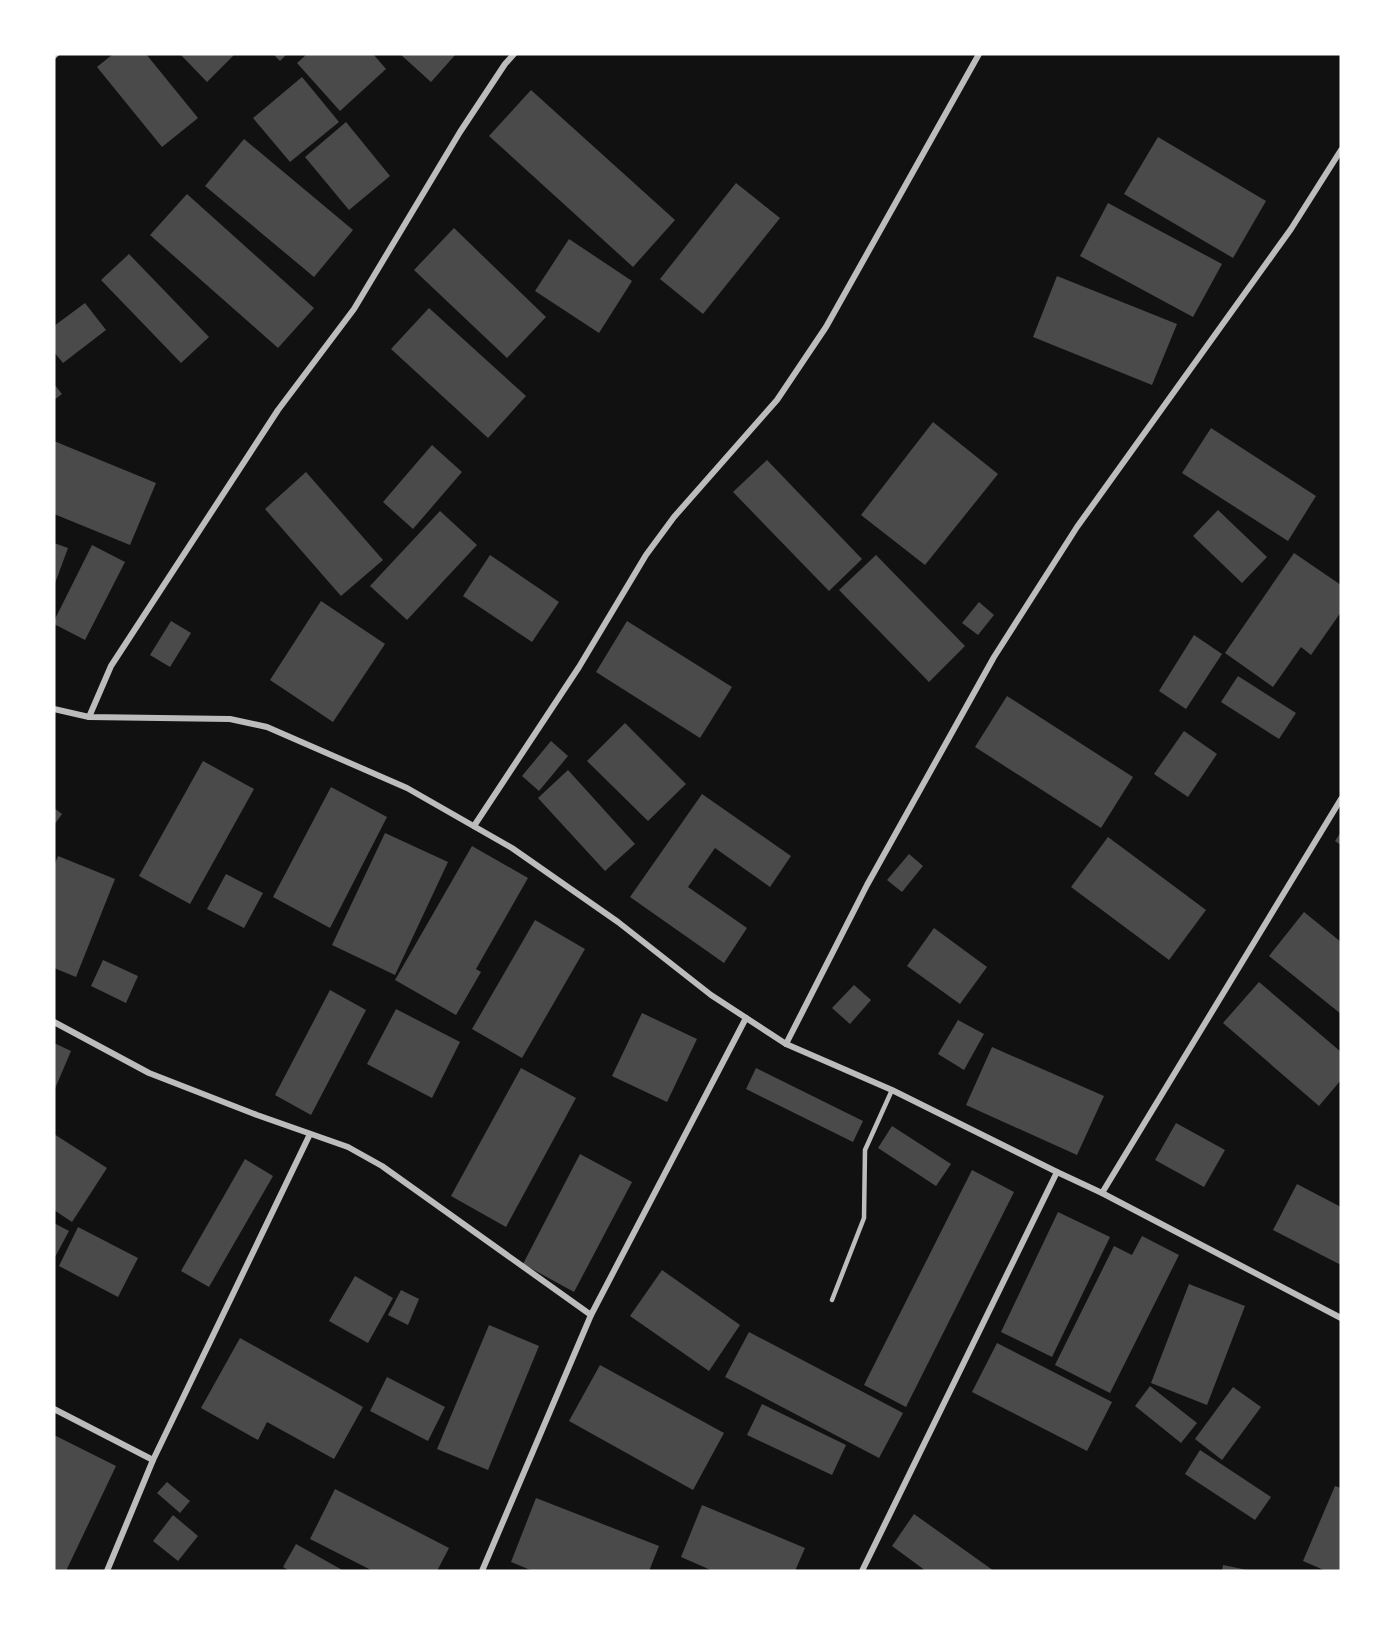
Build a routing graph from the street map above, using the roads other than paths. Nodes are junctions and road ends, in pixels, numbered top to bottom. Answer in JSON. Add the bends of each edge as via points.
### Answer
{"nodes":[{"id":1,"x":514,"y":54,"type":"edge"},
{"id":2,"x":979,"y":54,"type":"edge"},
{"id":3,"x":1341,"y":150,"type":"edge"},
{"id":4,"x":54,"y":709,"type":"edge"},
{"id":5,"x":89,"y":717,"type":"junction"},
{"id":6,"x":1341,"y":799,"type":"edge"},
{"id":7,"x":474,"y":826,"type":"junction"},
{"id":8,"x":746,"y":1018,"type":"junction"},
{"id":9,"x":54,"y":1022,"type":"edge"},
{"id":10,"x":786,"y":1044,"type":"junction"},
{"id":11,"x":892,"y":1090,"type":"junction"},
{"id":12,"x":310,"y":1134,"type":"junction"},
{"id":13,"x":1057,"y":1172,"type":"junction"},
{"id":14,"x":1102,"y":1192,"type":"junction"},
{"id":15,"x":832,"y":1300,"type":"dead end"},
{"id":16,"x":591,"y":1315,"type":"junction"},
{"id":17,"x":1341,"y":1318,"type":"edge"},
{"id":18,"x":54,"y":1409,"type":"edge"},
{"id":19,"x":153,"y":1460,"type":"junction"},
{"id":20,"x":107,"y":1571,"type":"edge"},
{"id":21,"x":482,"y":1571,"type":"edge"},
{"id":22,"x":862,"y":1571,"type":"edge"}],
"edges":[{"from":1,"to":5,"type":"street","via":[[460,132],[354,309],[278,410],[111,666]]},
{"from":2,"to":7,"type":"street","via":[[826,327],[777,400],[674,517],[646,555],[579,667]]},
{"from":3,"to":10,"type":"street","via":[[1291,229],[1077,527],[994,657],[867,885]]},
{"from":4,"to":5,"type":"street"},
{"from":5,"to":7,"type":"street","via":[[230,719],[267,727],[407,788]]},
{"from":6,"to":14,"type":"street"},
{"from":7,"to":8,"type":"street","via":[[618,922]]},
{"from":8,"to":10,"type":"street"},
{"from":8,"to":16,"type":"street"},
{"from":9,"to":12,"type":"street","via":[[149,1074]]},
{"from":10,"to":11,"type":"street"},
{"from":11,"to":13,"type":"street"},
{"from":11,"to":15,"type":"lane","via":[[865,1150],[864,1218]]},
{"from":12,"to":16,"type":"street","via":[[348,1147],[382,1166]]},
{"from":12,"to":19,"type":"street"},
{"from":13,"to":14,"type":"street"},
{"from":13,"to":22,"type":"street"},
{"from":14,"to":17,"type":"street"},
{"from":16,"to":21,"type":"street"},
{"from":18,"to":19,"type":"street"},
{"from":19,"to":20,"type":"street"}]}
